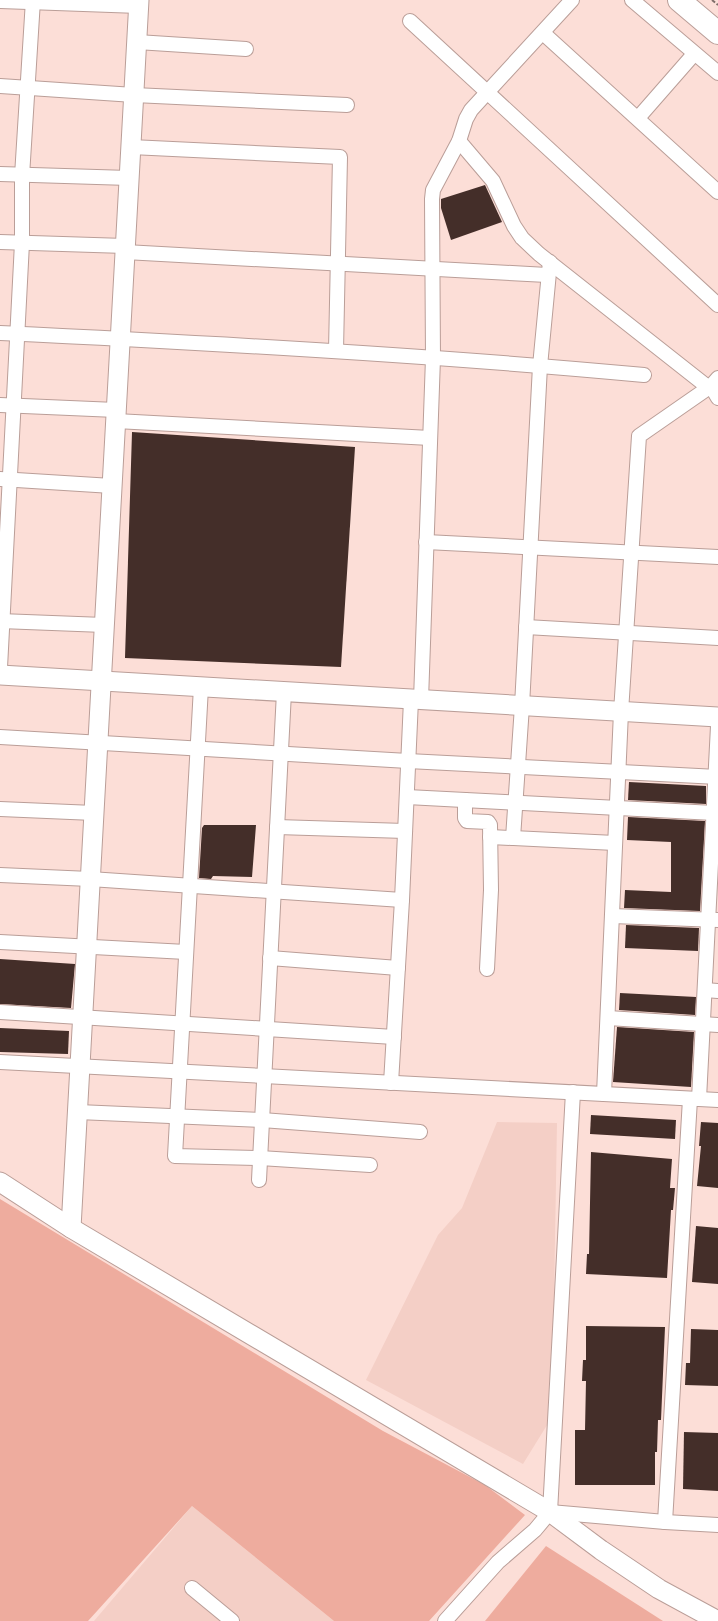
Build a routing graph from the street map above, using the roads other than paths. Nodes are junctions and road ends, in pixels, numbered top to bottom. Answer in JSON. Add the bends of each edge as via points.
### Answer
{"nodes":[{"id":1,"x":572,"y":0,"type":"edge"},
{"id":2,"x":632,"y":0,"type":"edge"},
{"id":3,"x":679,"y":0,"type":"edge"},
{"id":4,"x":702,"y":0,"type":"edge"},
{"id":5,"x":0,"y":1,"type":"edge"},
{"id":6,"x":33,"y":2,"type":"edge"},
{"id":7,"x":139,"y":3,"type":"edge"},
{"id":8,"x":718,"y":14,"type":"edge"},
{"id":9,"x":410,"y":21,"type":"dead end"},
{"id":10,"x":543,"y":33,"type":"junction"},
{"id":11,"x":718,"y":33,"type":"edge"},
{"id":12,"x":136,"y":42,"type":"junction"},
{"id":13,"x":246,"y":50,"type":"dead end"},
{"id":14,"x":694,"y":54,"type":"junction"},
{"id":15,"x":718,"y":73,"type":"edge"},
{"id":16,"x":0,"y":86,"type":"edge"},
{"id":17,"x":27,"y":87,"type":"junction"},
{"id":18,"x":487,"y":93,"type":"junction"},
{"id":19,"x":134,"y":95,"type":"junction"},
{"id":20,"x":347,"y":105,"type":"dead end"},
{"id":21,"x":638,"y":118,"type":"junction"},
{"id":22,"x":459,"y":141,"type":"junction"},
{"id":23,"x":131,"y":147,"type":"junction"},
{"id":24,"x":0,"y":174,"type":"edge"},
{"id":25,"x":22,"y":176,"type":"junction"},
{"id":26,"x":129,"y":178,"type":"junction"},
{"id":27,"x":718,"y":192,"type":"edge"},
{"id":28,"x":0,"y":242,"type":"edge"},
{"id":29,"x":22,"y":243,"type":"junction"},
{"id":30,"x":125,"y":249,"type":"junction"},
{"id":31,"x":338,"y":264,"type":"junction"},
{"id":32,"x":434,"y":268,"type":"junction"},
{"id":33,"x":549,"y":268,"type":"junction"},
{"id":34,"x":718,"y":305,"type":"edge"},
{"id":35,"x":0,"y":333,"type":"edge"},
{"id":36,"x":18,"y":334,"type":"junction"},
{"id":37,"x":120,"y":339,"type":"junction"},
{"id":38,"x":336,"y":351,"type":"junction"},
{"id":39,"x":433,"y":358,"type":"junction"},
{"id":40,"x":540,"y":366,"type":"junction"},
{"id":41,"x":644,"y":375,"type":"dead end"},
{"id":42,"x":712,"y":384,"type":"edge"},
{"id":43,"x":718,"y":398,"type":"edge"},
{"id":44,"x":7,"y":405,"type":"edge"},
{"id":45,"x":116,"y":416,"type":"junction"},
{"id":46,"x":430,"y":438,"type":"junction"},
{"id":47,"x":5,"y":479,"type":"edge"},
{"id":48,"x":112,"y":486,"type":"junction"},
{"id":49,"x":426,"y":542,"type":"junction"},
{"id":50,"x":530,"y":547,"type":"junction"},
{"id":51,"x":631,"y":552,"type":"junction"},
{"id":52,"x":718,"y":557,"type":"edge"},
{"id":53,"x":1,"y":621,"type":"edge"},
{"id":54,"x":104,"y":625,"type":"junction"},
{"id":55,"x":526,"y":627,"type":"junction"},
{"id":56,"x":625,"y":633,"type":"junction"},
{"id":57,"x":718,"y":638,"type":"edge"},
{"id":58,"x":0,"y":668,"type":"edge"},
{"id":59,"x":0,"y":675,"type":"edge"},
{"id":60,"x":101,"y":681,"type":"junction"},
{"id":61,"x":201,"y":687,"type":"junction"},
{"id":62,"x":284,"y":692,"type":"junction"},
{"id":63,"x":416,"y":700,"type":"junction"},
{"id":64,"x":522,"y":706,"type":"junction"},
{"id":65,"x":621,"y":712,"type":"junction"},
{"id":66,"x":718,"y":717,"type":"edge"},
{"id":67,"x":718,"y":726,"type":"edge"},
{"id":68,"x":0,"y":737,"type":"edge"},
{"id":69,"x":98,"y":742,"type":"junction"},
{"id":70,"x":198,"y":748,"type":"junction"},
{"id":71,"x":281,"y":754,"type":"junction"},
{"id":72,"x":408,"y":761,"type":"junction"},
{"id":73,"x":519,"y":767,"type":"junction"},
{"id":74,"x":618,"y":772,"type":"junction"},
{"id":75,"x":717,"y":777,"type":"edge"},
{"id":76,"x":407,"y":797,"type":"junction"},
{"id":77,"x":465,"y":800,"type":"junction"},
{"id":78,"x":516,"y":803,"type":"junction"},
{"id":79,"x":617,"y":808,"type":"junction"},
{"id":80,"x":0,"y":809,"type":"edge"},
{"id":81,"x":94,"y":813,"type":"junction"},
{"id":82,"x":714,"y":813,"type":"junction"},
{"id":83,"x":277,"y":827,"type":"junction"},
{"id":84,"x":405,"y":832,"type":"junction"},
{"id":85,"x":490,"y":837,"type":"junction"},
{"id":86,"x":513,"y":838,"type":"junction"},
{"id":87,"x":615,"y":843,"type":"junction"},
{"id":88,"x":715,"y":849,"type":"edge"},
{"id":89,"x":0,"y":875,"type":"edge"},
{"id":90,"x":90,"y":879,"type":"junction"},
{"id":91,"x":714,"y":883,"type":"edge"},
{"id":92,"x":190,"y":886,"type":"junction"},
{"id":93,"x":274,"y":891,"type":"junction"},
{"id":94,"x":402,"y":900,"type":"junction"},
{"id":95,"x":612,"y":916,"type":"junction"},
{"id":96,"x":713,"y":920,"type":"edge"},
{"id":97,"x":0,"y":942,"type":"edge"},
{"id":98,"x":87,"y":946,"type":"junction"},
{"id":99,"x":186,"y":952,"type":"junction"},
{"id":100,"x":270,"y":958,"type":"junction"},
{"id":101,"x":398,"y":968,"type":"junction"},
{"id":102,"x":487,"y":969,"type":"dead end"},
{"id":103,"x":711,"y":990,"type":"edge"},
{"id":104,"x":0,"y":1012,"type":"edge"},
{"id":105,"x":83,"y":1017,"type":"junction"},
{"id":106,"x":608,"y":1018,"type":"junction"},
{"id":107,"x":182,"y":1024,"type":"junction"},
{"id":108,"x":703,"y":1024,"type":"junction"},
{"id":109,"x":718,"y":1025,"type":"edge"},
{"id":110,"x":267,"y":1029,"type":"junction"},
{"id":111,"x":394,"y":1037,"type":"junction"},
{"id":112,"x":0,"y":1062,"type":"edge"},
{"id":113,"x":80,"y":1066,"type":"junction"},
{"id":114,"x":179,"y":1072,"type":"junction"},
{"id":115,"x":264,"y":1076,"type":"junction"},
{"id":116,"x":391,"y":1083,"type":"junction"},
{"id":117,"x":573,"y":1092,"type":"junction"},
{"id":118,"x":604,"y":1094,"type":"junction"},
{"id":119,"x":694,"y":1099,"type":"junction"},
{"id":120,"x":718,"y":1100,"type":"edge"},
{"id":121,"x":78,"y":1112,"type":"junction"},
{"id":122,"x":177,"y":1116,"type":"junction"},
{"id":123,"x":262,"y":1120,"type":"junction"},
{"id":124,"x":420,"y":1132,"type":"dead end"},
{"id":125,"x":260,"y":1158,"type":"junction"},
{"id":126,"x":370,"y":1165,"type":"dead end"},
{"id":127,"x":259,"y":1180,"type":"dead end"},
{"id":128,"x":0,"y":1182,"type":"edge"},
{"id":129,"x":71,"y":1228,"type":"junction"},
{"id":130,"x":550,"y":1512,"type":"junction"},
{"id":131,"x":664,"y":1522,"type":"junction"},
{"id":132,"x":718,"y":1525,"type":"edge"},
{"id":133,"x":192,"y":1588,"type":"dead end"},
{"id":134,"x":232,"y":1621,"type":"edge"},
{"id":135,"x":445,"y":1621,"type":"edge"},
{"id":136,"x":718,"y":1621,"type":"edge"}],
"edges":[{"from":1,"to":10,"type":"street"},
{"from":2,"to":14,"type":"street"},
{"from":3,"to":11,"type":"main road"},
{"from":4,"to":8,"type":"main road"},
{"from":5,"to":6,"type":"street"},
{"from":6,"to":7,"type":"street"},
{"from":6,"to":17,"type":"street"},
{"from":7,"to":12,"type":"street"},
{"from":9,"to":18,"type":"street"},
{"from":10,"to":18,"type":"street"},
{"from":10,"to":21,"type":"street"},
{"from":12,"to":13,"type":"street"},
{"from":12,"to":19,"type":"street"},
{"from":14,"to":15,"type":"street"},
{"from":14,"to":21,"type":"street"},
{"from":16,"to":17,"type":"street"},
{"from":17,"to":19,"type":"street"},
{"from":17,"to":25,"type":"street"},
{"from":18,"to":22,"type":"street","via":[[466,119]]},
{"from":18,"to":34,"type":"street"},
{"from":19,"to":20,"type":"street"},
{"from":19,"to":23,"type":"street"},
{"from":21,"to":27,"type":"street"},
{"from":22,"to":32,"type":"street","via":[[433,190]]},
{"from":22,"to":33,"type":"street","via":[[493,181],[522,238]]},
{"from":23,"to":26,"type":"street"},
{"from":23,"to":31,"type":"street","via":[[340,157]]},
{"from":24,"to":25,"type":"street"},
{"from":25,"to":26,"type":"street"},
{"from":25,"to":29,"type":"street"},
{"from":26,"to":30,"type":"street"},
{"from":28,"to":29,"type":"street"},
{"from":29,"to":30,"type":"street"},
{"from":29,"to":36,"type":"street"},
{"from":30,"to":31,"type":"street"},
{"from":30,"to":37,"type":"street"},
{"from":31,"to":32,"type":"street"},
{"from":31,"to":38,"type":"street"},
{"from":32,"to":33,"type":"street"},
{"from":32,"to":39,"type":"street"},
{"from":33,"to":40,"type":"street"},
{"from":33,"to":42,"type":"street"},
{"from":35,"to":36,"type":"street"},
{"from":36,"to":37,"type":"street"},
{"from":36,"to":44,"type":"street"},
{"from":37,"to":38,"type":"street"},
{"from":37,"to":45,"type":"street"},
{"from":38,"to":39,"type":"street"},
{"from":39,"to":40,"type":"street"},
{"from":39,"to":46,"type":"street"},
{"from":40,"to":41,"type":"street"},
{"from":40,"to":50,"type":"street"},
{"from":42,"to":43,"type":"street"},
{"from":42,"to":51,"type":"street","via":[[639,436]]},
{"from":44,"to":45,"type":"street"},
{"from":44,"to":47,"type":"street"},
{"from":45,"to":46,"type":"street"},
{"from":45,"to":48,"type":"street"},
{"from":46,"to":49,"type":"street"},
{"from":47,"to":48,"type":"street"},
{"from":47,"to":53,"type":"street"},
{"from":48,"to":54,"type":"street"},
{"from":49,"to":50,"type":"street"},
{"from":49,"to":63,"type":"street"},
{"from":50,"to":51,"type":"street"},
{"from":50,"to":55,"type":"street"},
{"from":51,"to":52,"type":"street"},
{"from":51,"to":56,"type":"street"},
{"from":53,"to":54,"type":"street"},
{"from":53,"to":58,"type":"street"},
{"from":54,"to":60,"type":"street"},
{"from":55,"to":56,"type":"street"},
{"from":55,"to":64,"type":"street"},
{"from":56,"to":57,"type":"street"},
{"from":56,"to":65,"type":"street"},
{"from":59,"to":60,"type":"street"},
{"from":60,"to":61,"type":"street"},
{"from":60,"to":69,"type":"street"},
{"from":61,"to":62,"type":"street"},
{"from":61,"to":70,"type":"street"},
{"from":62,"to":63,"type":"street"},
{"from":62,"to":71,"type":"street"},
{"from":63,"to":64,"type":"street"},
{"from":63,"to":72,"type":"street"},
{"from":64,"to":65,"type":"street"},
{"from":64,"to":73,"type":"street"},
{"from":65,"to":66,"type":"street"},
{"from":65,"to":74,"type":"street"},
{"from":67,"to":75,"type":"street"},
{"from":68,"to":69,"type":"street"},
{"from":69,"to":70,"type":"street"},
{"from":69,"to":81,"type":"street"},
{"from":70,"to":71,"type":"street"},
{"from":70,"to":92,"type":"street"},
{"from":71,"to":72,"type":"street"},
{"from":71,"to":83,"type":"street"},
{"from":72,"to":73,"type":"street"},
{"from":72,"to":76,"type":"street"},
{"from":73,"to":74,"type":"street"},
{"from":73,"to":78,"type":"street"},
{"from":74,"to":75,"type":"street"},
{"from":74,"to":79,"type":"street"},
{"from":75,"to":82,"type":"street"},
{"from":76,"to":77,"type":"street"},
{"from":76,"to":84,"type":"street"},
{"from":77,"to":78,"type":"street"},
{"from":77,"to":85,"type":"street","via":[[467,821],[488,822]]},
{"from":78,"to":79,"type":"street"},
{"from":78,"to":86,"type":"street"},
{"from":79,"to":82,"type":"street"},
{"from":79,"to":87,"type":"street"},
{"from":80,"to":81,"type":"street"},
{"from":81,"to":90,"type":"street"},
{"from":82,"to":88,"type":"street"},
{"from":83,"to":84,"type":"street"},
{"from":83,"to":93,"type":"street"},
{"from":84,"to":94,"type":"street"},
{"from":85,"to":86,"type":"street"},
{"from":85,"to":102,"type":"street"},
{"from":86,"to":87,"type":"street"},
{"from":87,"to":95,"type":"street"},
{"from":88,"to":91,"type":"street"},
{"from":89,"to":90,"type":"street"},
{"from":90,"to":92,"type":"street"},
{"from":90,"to":98,"type":"street"},
{"from":91,"to":96,"type":"street"},
{"from":92,"to":93,"type":"street"},
{"from":92,"to":99,"type":"street"},
{"from":93,"to":94,"type":"street"},
{"from":93,"to":100,"type":"street"},
{"from":94,"to":101,"type":"street"},
{"from":95,"to":96,"type":"street"},
{"from":95,"to":106,"type":"street"},
{"from":96,"to":103,"type":"street"},
{"from":97,"to":98,"type":"street"},
{"from":98,"to":99,"type":"street"},
{"from":98,"to":105,"type":"street"},
{"from":99,"to":107,"type":"street"},
{"from":100,"to":101,"type":"street"},
{"from":100,"to":110,"type":"street"},
{"from":101,"to":111,"type":"street"},
{"from":103,"to":108,"type":"street"},
{"from":104,"to":105,"type":"street"},
{"from":105,"to":107,"type":"street"},
{"from":105,"to":113,"type":"street"},
{"from":106,"to":108,"type":"street"},
{"from":106,"to":118,"type":"street"},
{"from":107,"to":110,"type":"street"},
{"from":107,"to":114,"type":"street"},
{"from":108,"to":109,"type":"street"},
{"from":108,"to":119,"type":"street"},
{"from":110,"to":111,"type":"street"},
{"from":110,"to":115,"type":"street"},
{"from":111,"to":116,"type":"street"},
{"from":112,"to":113,"type":"street"},
{"from":113,"to":114,"type":"street"},
{"from":113,"to":121,"type":"street"},
{"from":114,"to":115,"type":"street"},
{"from":114,"to":122,"type":"street"},
{"from":115,"to":116,"type":"street"},
{"from":115,"to":123,"type":"street"},
{"from":116,"to":117,"type":"street"},
{"from":117,"to":118,"type":"street"},
{"from":117,"to":130,"type":"street"},
{"from":118,"to":119,"type":"street"},
{"from":119,"to":120,"type":"street"},
{"from":119,"to":131,"type":"street"},
{"from":121,"to":122,"type":"street"},
{"from":121,"to":129,"type":"street"},
{"from":122,"to":123,"type":"street"},
{"from":122,"to":125,"type":"street","via":[[175,1156]]},
{"from":123,"to":124,"type":"street"},
{"from":123,"to":125,"type":"street"},
{"from":125,"to":126,"type":"street"},
{"from":125,"to":127,"type":"street"},
{"from":128,"to":129,"type":"street"},
{"from":129,"to":130,"type":"street"},
{"from":130,"to":131,"type":"street"},
{"from":130,"to":135,"type":"street","via":[[535,1530],[498,1562]]},
{"from":130,"to":136,"type":"street","via":[[659,1589]]},
{"from":131,"to":132,"type":"street"},
{"from":133,"to":134,"type":"street"}]}
